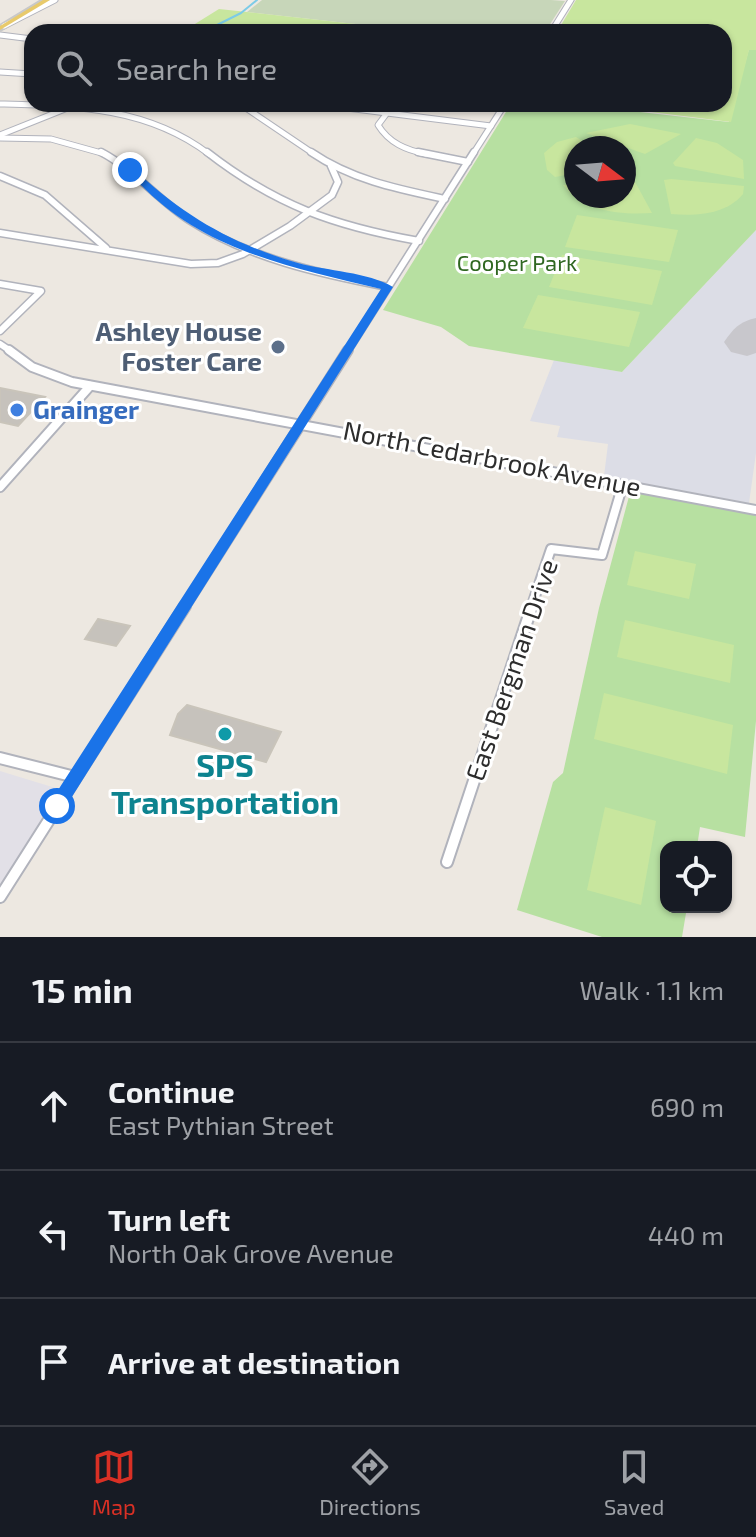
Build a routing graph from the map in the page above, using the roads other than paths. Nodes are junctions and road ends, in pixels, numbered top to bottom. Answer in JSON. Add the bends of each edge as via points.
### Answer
{"nodes":[{"id":1,"x":37,"y":0,"type":"edge"},
{"id":2,"x":47,"y":0,"type":"edge"},
{"id":3,"x":55,"y":0,"type":"edge"},
{"id":4,"x":571,"y":0,"type":"edge"},
{"id":5,"x":556,"y":24,"type":"edge"},
{"id":6,"x":1,"y":25,"type":"edge"},
{"id":7,"x":0,"y":35,"type":"edge"},
{"id":8,"x":24,"y":38,"type":"edge"},
{"id":9,"x":0,"y":72,"type":"edge"},
{"id":10,"x":24,"y":74,"type":"edge"},
{"id":11,"x":0,"y":104,"type":"edge"},
{"id":12,"x":24,"y":104,"type":"edge"},
{"id":13,"x":58,"y":112,"type":"edge"},
{"id":14,"x":115,"y":112,"type":"edge"},
{"id":15,"x":252,"y":112,"type":"edge"},
{"id":16,"x":379,"y":112,"type":"edge"},
{"id":17,"x":500,"y":112,"type":"edge"},
{"id":18,"x":387,"y":113,"type":"junction"},
{"id":19,"x":491,"y":126,"type":"junction"},
{"id":20,"x":0,"y":137,"type":"edge"},
{"id":21,"x":468,"y":162,"type":"junction"},
{"id":22,"x":331,"y":166,"type":"junction"},
{"id":23,"x":347,"y":173,"type":"junction"},
{"id":24,"x":0,"y":176,"type":"edge"},
{"id":25,"x":338,"y":177,"type":"junction"},
{"id":26,"x":445,"y":199,"type":"junction"},
{"id":27,"x":309,"y":213,"type":"junction"},
{"id":28,"x":0,"y":233,"type":"edge"},
{"id":29,"x":97,"y":241,"type":"junction"},
{"id":30,"x":419,"y":241,"type":"junction"},
{"id":31,"x":87,"y":247,"type":"junction"},
{"id":32,"x":108,"y":250,"type":"junction"},
{"id":33,"x":251,"y":250,"type":"junction"},
{"id":34,"x":0,"y":284,"type":"edge"},
{"id":35,"x":388,"y":287,"type":"junction"},
{"id":36,"x":0,"y":331,"type":"edge"},
{"id":37,"x":0,"y":344,"type":"edge"},
{"id":38,"x":90,"y":386,"type":"junction"},
{"id":39,"x":301,"y":424,"type":"junction"},
{"id":40,"x":623,"y":484,"type":"junction"},
{"id":41,"x":0,"y":487,"type":"edge"},
{"id":42,"x":756,"y":510,"type":"edge"},
{"id":43,"x":0,"y":758,"type":"edge"},
{"id":44,"x":75,"y":777,"type":"junction"},
{"id":45,"x":447,"y":862,"type":"dead end"},
{"id":46,"x":0,"y":897,"type":"edge"}],
"edges":[{"from":1,"to":6,"type":"main road"},
{"from":2,"to":6,"type":"main road"},
{"from":3,"to":6,"type":"street"},
{"from":4,"to":5,"type":"street"},
{"from":7,"to":8,"type":"street"},
{"from":9,"to":10,"type":"street"},
{"from":11,"to":12,"type":"street"},
{"from":13,"to":20,"type":"street"},
{"from":14,"to":27,"type":"street","via":[[172,130],[270,197]]},
{"from":15,"to":22,"type":"street"},
{"from":16,"to":18,"type":"street"},
{"from":17,"to":19,"type":"street"},
{"from":18,"to":19,"type":"street"},
{"from":18,"to":21,"type":"street","via":[[378,125],[388,140]]},
{"from":19,"to":21,"type":"street"},
{"from":20,"to":33,"type":"street","via":[[62,141],[113,158],[198,226]]},
{"from":21,"to":26,"type":"street"},
{"from":22,"to":23,"type":"street"},
{"from":22,"to":25,"type":"street"},
{"from":23,"to":25,"type":"street"},
{"from":23,"to":26,"type":"street"},
{"from":24,"to":29,"type":"street","via":[[47,193]]},
{"from":25,"to":27,"type":"street","via":[[328,200]]},
{"from":26,"to":30,"type":"street"},
{"from":27,"to":30,"type":"street"},
{"from":27,"to":33,"type":"street"},
{"from":28,"to":31,"type":"street"},
{"from":29,"to":31,"type":"street"},
{"from":29,"to":32,"type":"street"},
{"from":30,"to":35,"type":"street"},
{"from":31,"to":32,"type":"street"},
{"from":32,"to":33,"type":"street","via":[[191,264],[214,263]]},
{"from":33,"to":35,"type":"street"},
{"from":34,"to":36,"type":"street","via":[[41,291]]},
{"from":35,"to":39,"type":"street"},
{"from":37,"to":38,"type":"street","name":"North Cedarbrook Avenue","via":[[41,372]]},
{"from":38,"to":39,"type":"street","name":"North Cedarbrook Avenue"},
{"from":38,"to":41,"type":"street"},
{"from":39,"to":40,"type":"street","name":"North Cedarbrook Avenue"},
{"from":39,"to":44,"type":"street"},
{"from":40,"to":42,"type":"street","name":"North Cedarbrook Avenue"},
{"from":40,"to":45,"type":"street","name":"East Bergman Drive","via":[[602,555],[551,549]]},
{"from":43,"to":44,"type":"street"},
{"from":44,"to":46,"type":"street"}]}
